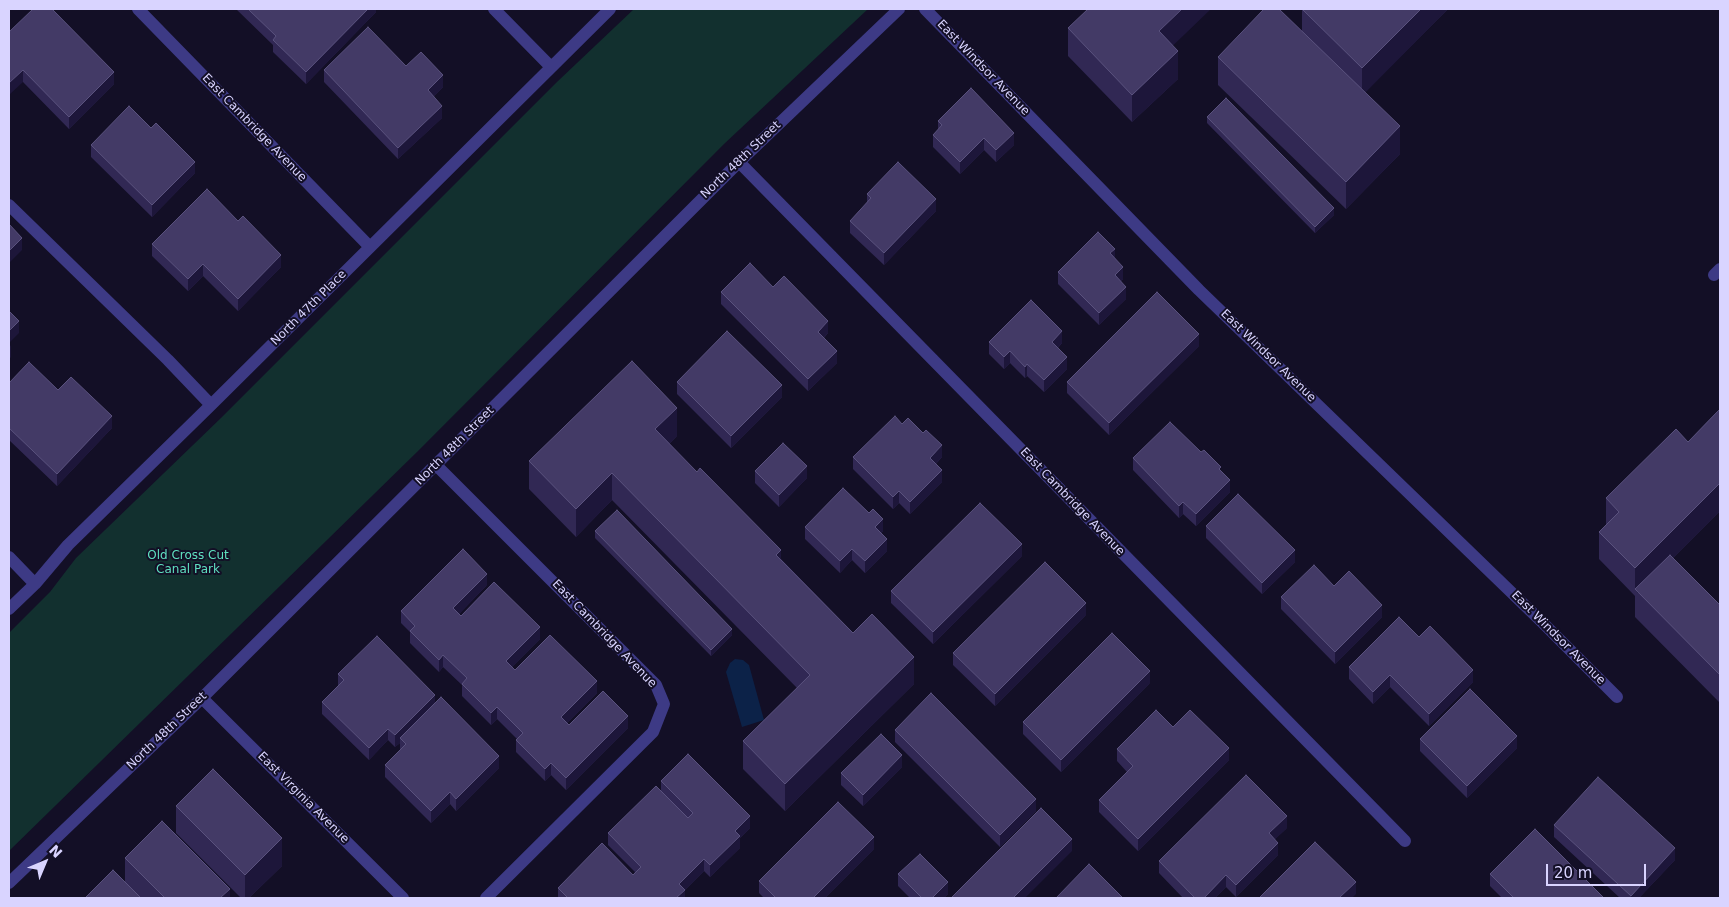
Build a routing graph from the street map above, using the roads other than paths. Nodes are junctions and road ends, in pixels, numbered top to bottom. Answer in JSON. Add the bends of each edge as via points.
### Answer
{"nodes":[{"id":1,"x":138,"y":9,"type":"edge"},
{"id":2,"x":494,"y":9,"type":"edge"},
{"id":3,"x":610,"y":9,"type":"edge"},
{"id":4,"x":899,"y":9,"type":"edge"},
{"id":5,"x":925,"y":9,"type":"edge"},
{"id":6,"x":551,"y":67,"type":"junction"},
{"id":7,"x":739,"y":162,"type":"junction"},
{"id":8,"x":9,"y":205,"type":"edge"},
{"id":9,"x":370,"y":247,"type":"junction"},
{"id":10,"x":211,"y":405,"type":"junction"},
{"id":11,"x":436,"y":464,"type":"junction"},
{"id":12,"x":9,"y":557,"type":"edge"},
{"id":13,"x":35,"y":584,"type":"junction"},
{"id":14,"x":9,"y":609,"type":"edge"},
{"id":15,"x":1617,"y":697,"type":"dead end"},
{"id":16,"x":202,"y":698,"type":"junction"},
{"id":17,"x":1405,"y":841,"type":"dead end"},
{"id":18,"x":9,"y":883,"type":"edge"},
{"id":19,"x":403,"y":898,"type":"edge"},
{"id":20,"x":486,"y":898,"type":"edge"}],
"edges":[{"from":1,"to":9,"type":"street","name":"East Cambridge Avenue"},
{"from":2,"to":6,"type":"street"},
{"from":3,"to":6,"type":"street","name":"North 47th Place"},
{"from":4,"to":7,"type":"street","name":"North 48th Street"},
{"from":5,"to":15,"type":"street","name":"East Windsor Avenue","via":[[1199,290]]},
{"from":6,"to":9,"type":"street","name":"North 47th Place"},
{"from":7,"to":11,"type":"street","name":"North 48th Street"},
{"from":7,"to":17,"type":"street","name":"East Cambridge Avenue"},
{"from":8,"to":10,"type":"street"},
{"from":9,"to":10,"type":"street","name":"North 47th Place"},
{"from":10,"to":13,"type":"street","name":"North 47th Place","via":[[68,545]]},
{"from":11,"to":16,"type":"street","name":"North 48th Street"},
{"from":11,"to":20,"type":"street","name":"East Cambridge Avenue","via":[[656,685],[664,704],[653,732]]},
{"from":12,"to":13,"type":"street"},
{"from":13,"to":14,"type":"street","name":"North 47th Place"},
{"from":16,"to":18,"type":"street","name":"North 48th Street"},
{"from":16,"to":19,"type":"street","name":"East Virginia Avenue"}]}
